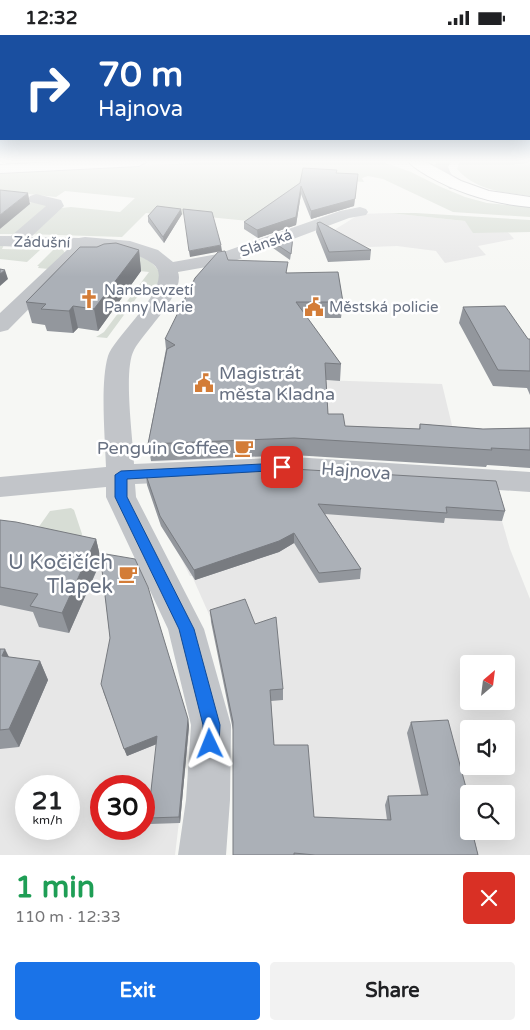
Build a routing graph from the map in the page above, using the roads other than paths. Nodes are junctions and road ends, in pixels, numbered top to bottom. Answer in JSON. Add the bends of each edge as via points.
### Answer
{"nodes":[{"id":1,"x":42,"y":200,"type":"edge"},
{"id":2,"x":518,"y":200,"type":"edge"},
{"id":3,"x":530,"y":202,"type":"edge"},
{"id":4,"x":360,"y":212,"type":"dead end"},
{"id":5,"x":8,"y":241,"type":"edge"},
{"id":6,"x":85,"y":242,"type":"junction"},
{"id":7,"x":169,"y":268,"type":"junction"},
{"id":8,"x":0,"y":325,"type":"edge"},
{"id":9,"x":121,"y":475,"type":"junction"},
{"id":10,"x":530,"y":482,"type":"edge"},
{"id":11,"x":0,"y":487,"type":"edge"},
{"id":12,"x":202,"y":855,"type":"edge"}],
"edges":[{"from":1,"to":5,"type":"street","via":[[56,206]]},
{"from":2,"to":3,"type":"main road"},
{"from":4,"to":7,"type":"street","name":"Slánská","via":[[346,214],[222,259]]},
{"from":5,"to":6,"type":"street","name":"Zádušní"},
{"from":6,"to":7,"type":"street","name":"Zádušní","via":[[134,247],[152,254]]},
{"from":6,"to":8,"type":"street"},
{"from":7,"to":9,"type":"street","via":[[171,280],[166,291],[118,360]]},
{"from":9,"to":10,"type":"street","name":"Hajnova","via":[[293,467]]},
{"from":9,"to":11,"type":"street","name":"Hajnova"},
{"from":9,"to":12,"type":"street","via":[[121,497],[186,629],[211,725]]}]}
